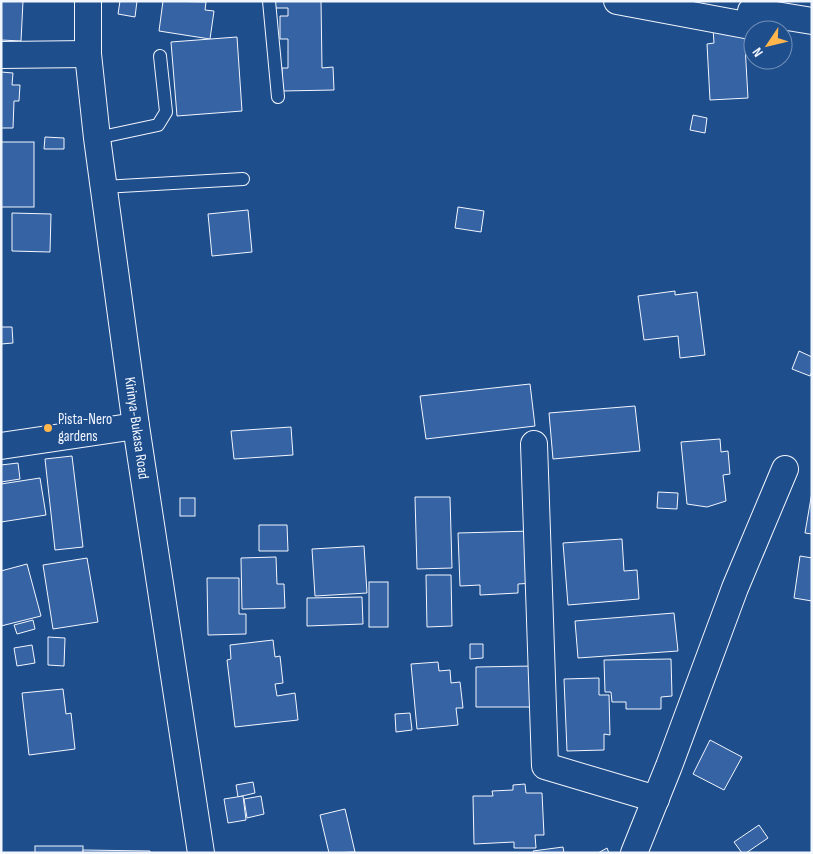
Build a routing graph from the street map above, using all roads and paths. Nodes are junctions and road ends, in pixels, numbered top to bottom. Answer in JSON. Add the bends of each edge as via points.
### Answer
{"nodes":[{"id":1,"x":88,"y":1,"type":"edge"},
{"id":2,"x":269,"y":1,"type":"edge"},
{"id":3,"x":617,"y":1,"type":"edge"},
{"id":4,"x":691,"y":1,"type":"edge"},
{"id":5,"x":812,"y":21,"type":"edge"},
{"id":6,"x":743,"y":25,"type":"edge"},
{"id":7,"x":793,"y":34,"type":"edge"},
{"id":8,"x":812,"y":38,"type":"edge"},
{"id":9,"x":88,"y":54,"type":"junction"},
{"id":10,"x":1,"y":55,"type":"edge"},
{"id":11,"x":160,"y":56,"type":"dead end"},
{"id":12,"x":278,"y":97,"type":"dead end"},
{"id":13,"x":97,"y":138,"type":"junction"},
{"id":14,"x":244,"y":179,"type":"dead end"},
{"id":15,"x":103,"y":187,"type":"junction"},
{"id":16,"x":136,"y":426,"type":"junction"},
{"id":17,"x":534,"y":444,"type":"dead end"},
{"id":18,"x":1,"y":446,"type":"edge"},
{"id":19,"x":785,"y":469,"type":"dead end"},
{"id":20,"x":656,"y":799,"type":"junction"},
{"id":21,"x":201,"y":853,"type":"edge"},
{"id":22,"x":634,"y":853,"type":"edge"}],
"edges":[{"from":1,"to":9,"type":"street","name":"Kirinya-Bukasa Road"},
{"from":2,"to":12,"type":"lane"},
{"from":3,"to":6,"type":"street"},
{"from":4,"to":5,"type":"street"},
{"from":7,"to":8,"type":"street"},
{"from":9,"to":10,"type":"street"},
{"from":9,"to":13,"type":"street","name":"Kirinya-Bukasa Road"},
{"from":11,"to":13,"type":"lane","via":[[166,112],[158,125]]},
{"from":13,"to":15,"type":"street","name":"Kirinya-Bukasa Road"},
{"from":14,"to":15,"type":"lane"},
{"from":15,"to":16,"type":"street","name":"Kirinya-Bukasa Road"},
{"from":16,"to":18,"type":"street"},
{"from":16,"to":21,"type":"street","name":"Kirinya-Bukasa Road"},
{"from":17,"to":20,"type":"street","via":[[545,766]]},
{"from":19,"to":20,"type":"street","via":[[735,588]]},
{"from":20,"to":22,"type":"street"}]}
